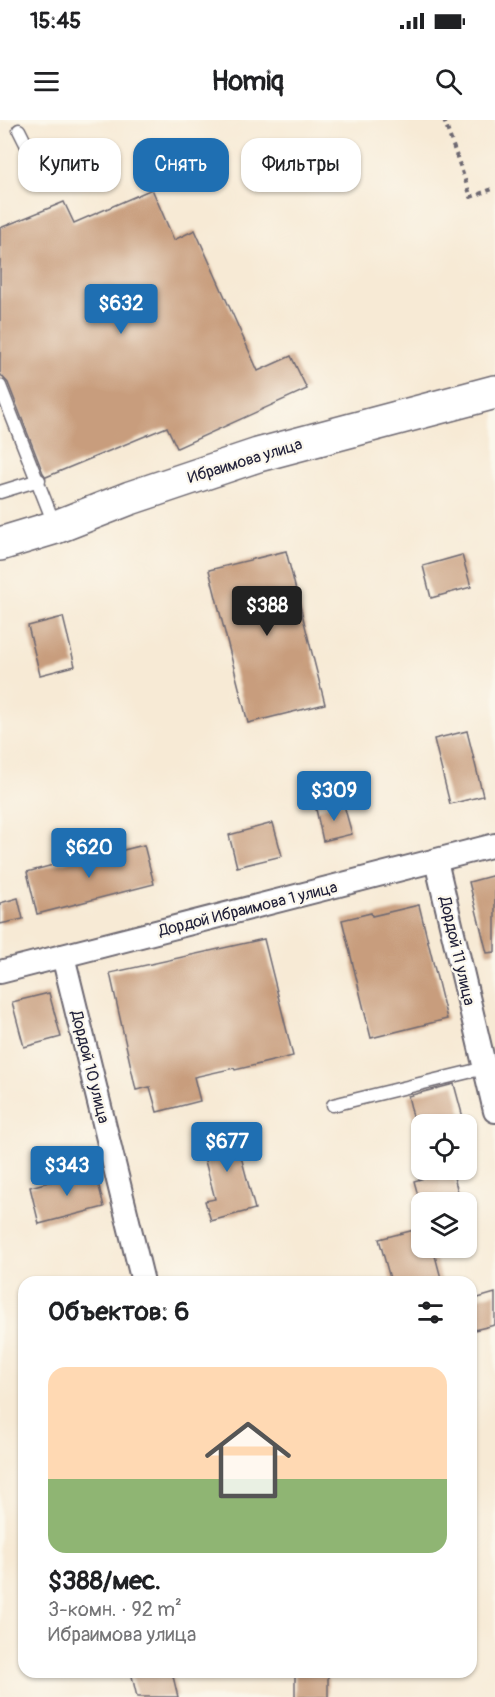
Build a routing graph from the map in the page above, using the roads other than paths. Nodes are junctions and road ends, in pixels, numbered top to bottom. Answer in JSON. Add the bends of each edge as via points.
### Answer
{"nodes":[{"id":1,"x":19,"y":130,"type":"dead end"},
{"id":2,"x":23,"y":138,"type":"edge"},
{"id":3,"x":0,"y":386,"type":"edge"},
{"id":4,"x":495,"y":392,"type":"edge"},
{"id":5,"x":39,"y":480,"type":"junction"},
{"id":6,"x":0,"y":492,"type":"edge"},
{"id":7,"x":56,"y":527,"type":"junction"},
{"id":8,"x":0,"y":544,"type":"edge"},
{"id":9,"x":495,"y":845,"type":"edge"},
{"id":10,"x":436,"y":861,"type":"junction"},
{"id":11,"x":63,"y":956,"type":"junction"},
{"id":12,"x":0,"y":972,"type":"edge"},
{"id":13,"x":485,"y":1068,"type":"junction"},
{"id":14,"x":333,"y":1105,"type":"dead end"},
{"id":15,"x":495,"y":1111,"type":"edge"},
{"id":16,"x":142,"y":1276,"type":"edge"}],
"edges":[{"from":1,"to":2,"type":"lane"},
{"from":3,"to":5,"type":"lane"},
{"from":4,"to":7,"type":"main road","name":"Ибраимова улица","via":[[258,454]]},
{"from":5,"to":6,"type":"lane"},
{"from":5,"to":7,"type":"lane"},
{"from":7,"to":8,"type":"main road","name":"Ибраимова улица"},
{"from":9,"to":10,"type":"street","name":"Дордой Ибраимова 1 улица"},
{"from":10,"to":11,"type":"street","name":"Дордой Ибраимова 1 улица"},
{"from":10,"to":13,"type":"street","name":"Дордой 11 улица"},
{"from":11,"to":12,"type":"street","name":"Дордой Ибраимова 1 улица"},
{"from":11,"to":16,"type":"street","name":"Дордой 10 улица"},
{"from":13,"to":14,"type":"lane"},
{"from":13,"to":15,"type":"street","name":"Дордой 11 улица"}]}
